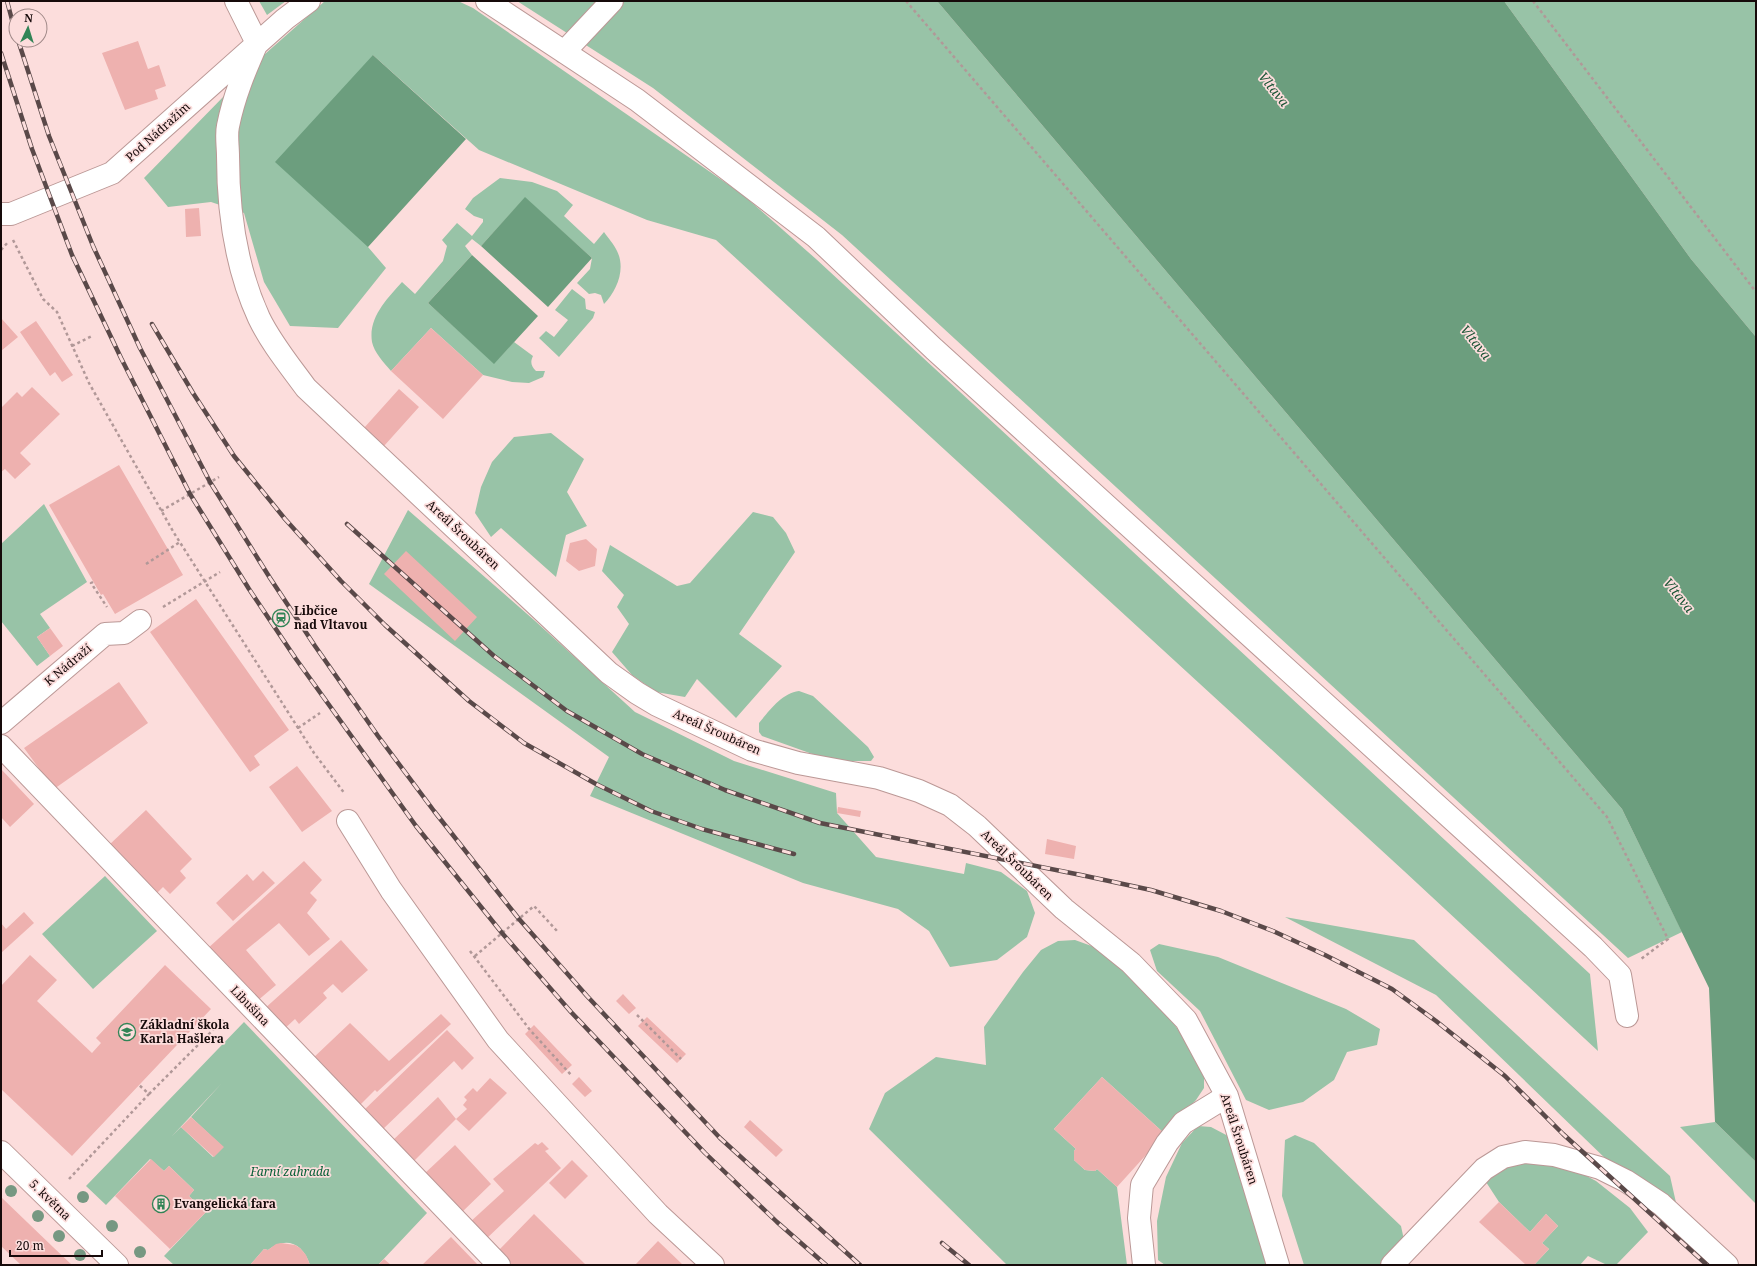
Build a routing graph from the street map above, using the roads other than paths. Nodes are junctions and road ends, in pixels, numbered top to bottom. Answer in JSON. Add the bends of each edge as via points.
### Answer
{"nodes":[{"id":1,"x":236,"y":1,"type":"edge"},
{"id":2,"x":309,"y":1,"type":"edge"},
{"id":3,"x":487,"y":1,"type":"edge"},
{"id":4,"x":612,"y":1,"type":"edge"},
{"id":5,"x":257,"y":43,"type":"junction"},
{"id":6,"x":564,"y":52,"type":"junction"},
{"id":7,"x":1,"y":214,"type":"edge"},
{"id":8,"x":140,"y":621,"type":"road end"},
{"id":9,"x":1,"y":723,"type":"edge"},
{"id":10,"x":1,"y":746,"type":"edge"},
{"id":11,"x":348,"y":821,"type":"dead end"},
{"id":12,"x":1627,"y":1016,"type":"dead end"},
{"id":13,"x":1227,"y":1096,"type":"junction"},
{"id":14,"x":2,"y":1154,"type":"edge"},
{"id":15,"x":117,"y":1265,"type":"edge"},
{"id":16,"x":499,"y":1265,"type":"edge"},
{"id":17,"x":713,"y":1265,"type":"edge"},
{"id":18,"x":1144,"y":1265,"type":"edge"},
{"id":19,"x":1278,"y":1265,"type":"edge"},
{"id":20,"x":1392,"y":1265,"type":"edge"},
{"id":21,"x":1727,"y":1265,"type":"edge"}],
"edges":[{"from":1,"to":5,"type":"street"},
{"from":2,"to":5,"type":"street","name":"Pod Nádražím"},
{"from":3,"to":6,"type":"street"},
{"from":4,"to":6,"type":"street"},
{"from":5,"to":7,"type":"street","name":"Pod Nádražím","via":[[112,173],[11,214]]},
{"from":5,"to":13,"type":"street","name":"Areál Šroubáren","via":[[239,85],[228,127],[228,190],[236,244],[259,319],[306,388],[609,673],[637,693],[752,750],[798,763],[879,778],[919,791],[950,805],[976,826],[1064,909],[1131,964],[1186,1020]]},
{"from":6,"to":12,"type":"street","via":[[637,100],[816,237],[934,349],[1587,942],[1620,975]]},
{"from":8,"to":9,"type":"street","name":"K Nádraží","via":[[124,633],[105,634]]},
{"from":10,"to":16,"type":"street","name":"Libušina"},
{"from":11,"to":17,"type":"street","via":[[391,890],[498,1040],[658,1214]]},
{"from":13,"to":18,"type":"street","via":[[1183,1123],[1167,1143],[1142,1185],[1139,1218]]},
{"from":13,"to":19,"type":"street","name":"Areál Šroubáren"},
{"from":14,"to":15,"type":"street","name":"5. května"},
{"from":20,"to":21,"type":"street","via":[[1484,1169],[1503,1157],[1525,1152],[1554,1155],[1600,1168],[1626,1181],[1662,1204]]}]}
